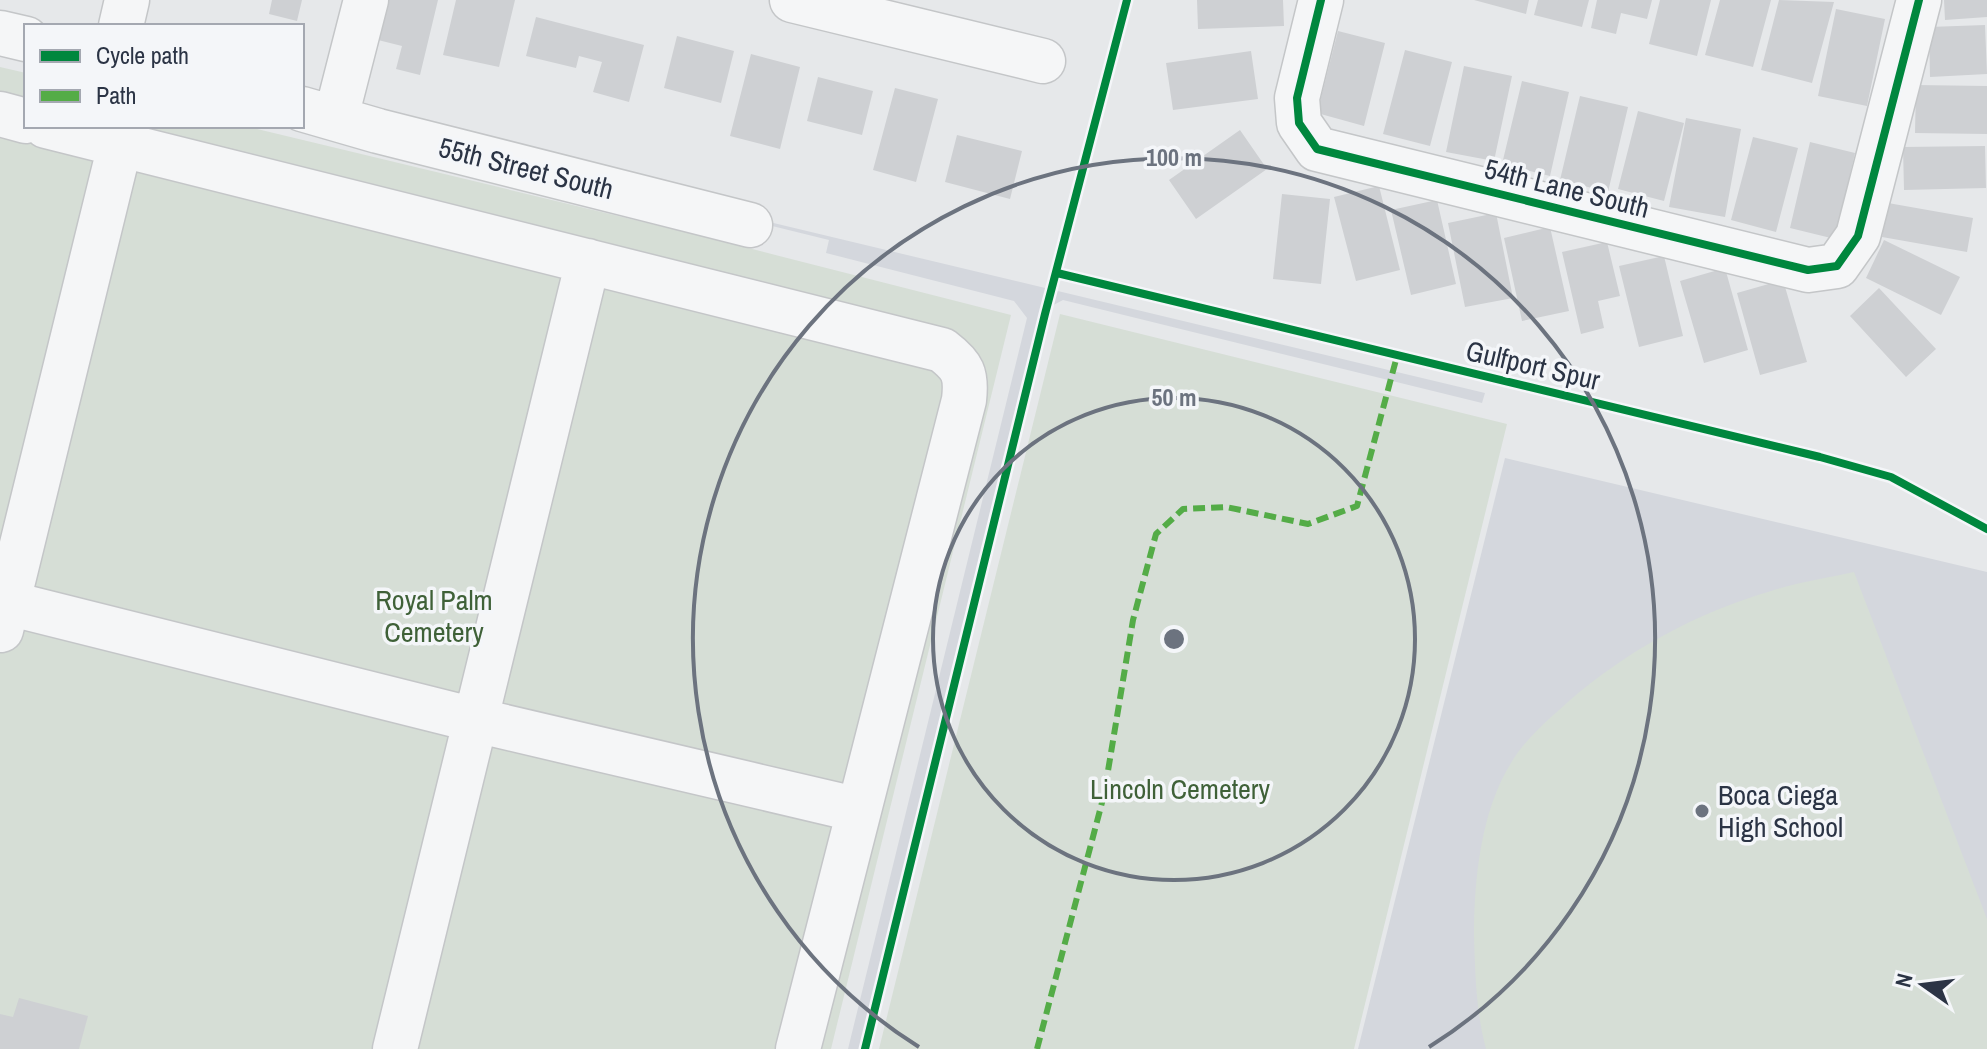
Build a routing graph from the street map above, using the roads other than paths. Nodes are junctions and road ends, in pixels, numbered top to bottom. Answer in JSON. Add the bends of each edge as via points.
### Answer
{"nodes":[{"id":1,"x":127,"y":0,"type":"edge"},
{"id":2,"x":366,"y":0,"type":"edge"},
{"id":3,"x":792,"y":0,"type":"edge"},
{"id":4,"x":1321,"y":0,"type":"edge"},
{"id":5,"x":1919,"y":0,"type":"edge"},
{"id":6,"x":854,"y":8,"type":"edge"},
{"id":7,"x":121,"y":24,"type":"edge"},
{"id":8,"x":0,"y":33,"type":"edge"},
{"id":9,"x":24,"y":39,"type":"edge"},
{"id":10,"x":1043,"y":61,"type":"dead end"},
{"id":11,"x":319,"y":113,"type":"edge"},
{"id":12,"x":0,"y":114,"type":"edge"},
{"id":13,"x":24,"y":120,"type":"edge"},
{"id":14,"x":54,"y":128,"type":"edge"},
{"id":15,"x":120,"y":145,"type":"junction"},
{"id":16,"x":750,"y":225,"type":"dead end"},
{"id":17,"x":588,"y":261,"type":"junction"},
{"id":18,"x":2,"y":612,"type":"edge"},
{"id":19,"x":475,"y":720,"type":"junction"},
{"id":20,"x":859,"y":810,"type":"junction"},
{"id":21,"x":395,"y":1049,"type":"edge"},
{"id":22,"x":798,"y":1049,"type":"edge"}],
"edges":[{"from":1,"to":7,"type":"street"},
{"from":2,"to":11,"type":"street"},
{"from":3,"to":6,"type":"street"},
{"from":4,"to":5,"type":"street","name":"54th Lane South","via":[[1297,98],[1299,123],[1317,149],[1808,270],[1837,266],[1858,236]]},
{"from":6,"to":10,"type":"street"},
{"from":8,"to":9,"type":"street"},
{"from":11,"to":16,"type":"street","name":"55th Street South"},
{"from":12,"to":13,"type":"street"},
{"from":14,"to":15,"type":"street"},
{"from":15,"to":17,"type":"street"},
{"from":15,"to":18,"type":"street"},
{"from":17,"to":19,"type":"street"},
{"from":17,"to":20,"type":"street","via":[[942,350],[966,378]]},
{"from":18,"to":19,"type":"street"},
{"from":19,"to":20,"type":"street"},
{"from":19,"to":21,"type":"street"},
{"from":20,"to":22,"type":"street"}]}
